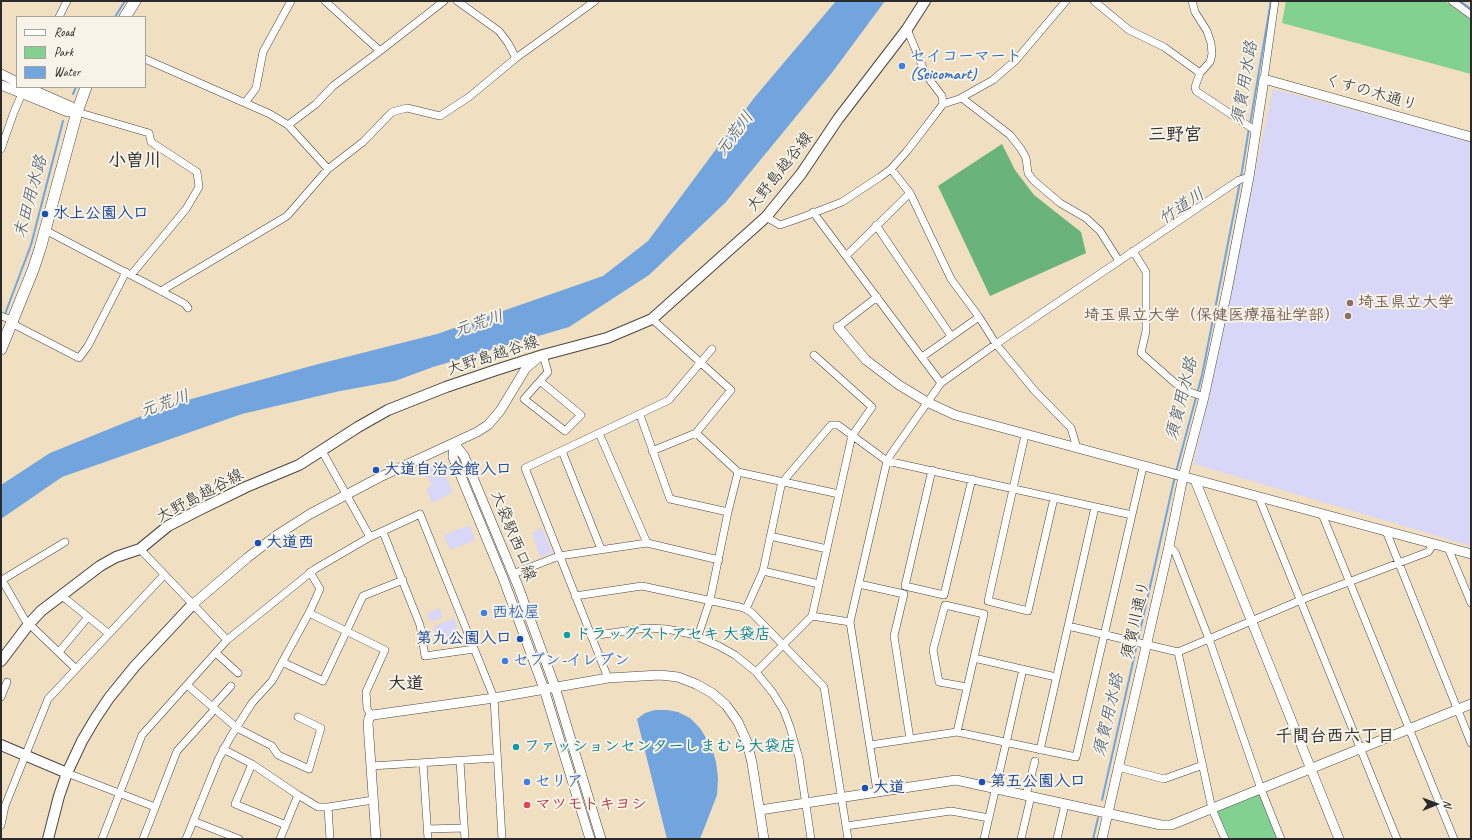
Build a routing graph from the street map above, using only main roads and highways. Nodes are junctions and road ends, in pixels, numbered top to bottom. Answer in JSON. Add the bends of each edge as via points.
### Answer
{"nodes":[{"id":1,"x":135,"y":1,"type":"edge"},
{"id":2,"x":925,"y":1,"type":"edge"},
{"id":3,"x":126,"y":16,"type":"edge"},
{"id":4,"x":86,"y":88,"type":"edge"},
{"id":5,"x":7,"y":319,"type":"edge"},
{"id":6,"x":1,"y":349,"type":"edge"},
{"id":7,"x":192,"y":605,"type":"road end"},
{"id":8,"x":1,"y":661,"type":"edge"},
{"id":9,"x":1,"y":745,"type":"edge"},
{"id":10,"x":67,"y":773,"type":"junction"},
{"id":11,"x":48,"y":839,"type":"edge"}],
"edges":[{"from":1,"to":3,"type":"main road"},
{"from":2,"to":8,"type":"main road","name":"大野島越谷線","via":[[801,174],[766,216],[652,319],[607,338],[543,355],[446,387],[388,410],[300,466],[246,487],[168,526],[140,549],[116,556],[100,566],[41,611]]},
{"from":4,"to":5,"type":"main road","via":[[33,270]]},
{"from":5,"to":6,"type":"main road"},
{"from":7,"to":10,"type":"main road","via":[[109,698],[82,741]]},
{"from":9,"to":10,"type":"main road"},
{"from":10,"to":11,"type":"main road"}]}
